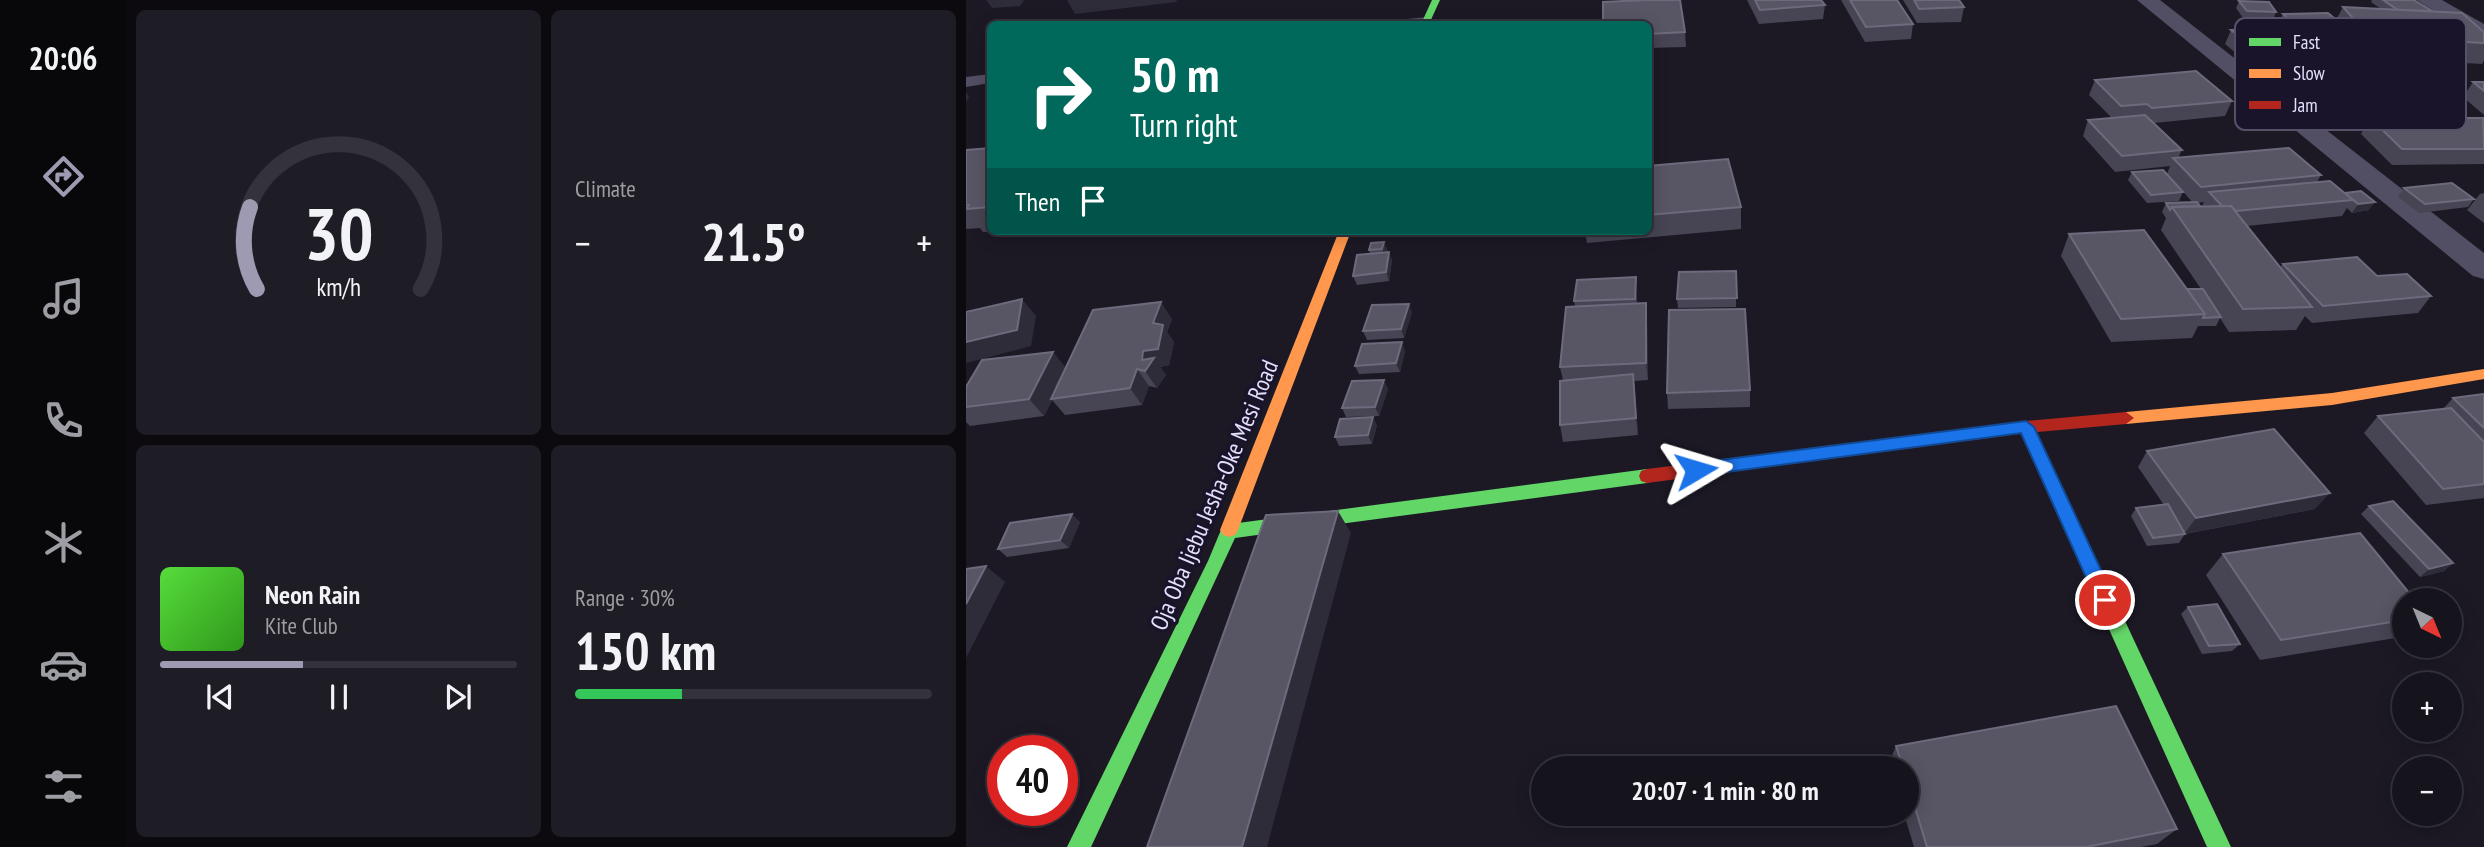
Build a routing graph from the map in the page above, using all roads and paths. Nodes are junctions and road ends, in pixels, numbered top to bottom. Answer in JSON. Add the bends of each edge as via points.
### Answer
{"nodes":[{"id":1,"x":1436,"y":0,"type":"edge"},
{"id":2,"x":2147,"y":0,"type":"edge"},
{"id":3,"x":2427,"y":0,"type":"edge"},
{"id":4,"x":2458,"y":18,"type":"edge"},
{"id":5,"x":1427,"y":21,"type":"edge"},
{"id":6,"x":2466,"y":23,"type":"edge"},
{"id":7,"x":2484,"y":33,"type":"edge"},
{"id":8,"x":2235,"y":70,"type":"edge"},
{"id":9,"x":987,"y":79,"type":"edge"},
{"id":10,"x":966,"y":82,"type":"edge"},
{"id":11,"x":2310,"y":130,"type":"edge"},
{"id":12,"x":1343,"y":235,"type":"edge"},
{"id":13,"x":2484,"y":269,"type":"edge"},
{"id":14,"x":2484,"y":374,"type":"edge"},
{"id":15,"x":2026,"y":427,"type":"junction"},
{"id":16,"x":1229,"y":531,"type":"junction"},
{"id":17,"x":1079,"y":847,"type":"edge"},
{"id":18,"x":2219,"y":847,"type":"edge"}],
"edges":[{"from":1,"to":5,"type":"street"},
{"from":2,"to":8,"type":"street"},
{"from":3,"to":4,"type":"street"},
{"from":6,"to":7,"type":"street"},
{"from":9,"to":10,"type":"lane"},
{"from":11,"to":13,"type":"street"},
{"from":12,"to":16,"type":"street","name":"Oja Oba Ijebu Jesha-Oke Mesi Road"},
{"from":14,"to":15,"type":"street","via":[[2332,399]]},
{"from":15,"to":16,"type":"street"},
{"from":15,"to":18,"type":"street"},
{"from":16,"to":17,"type":"street","name":"Oja Oba Ijebu Jesha-Oke Mesi Road"}]}
